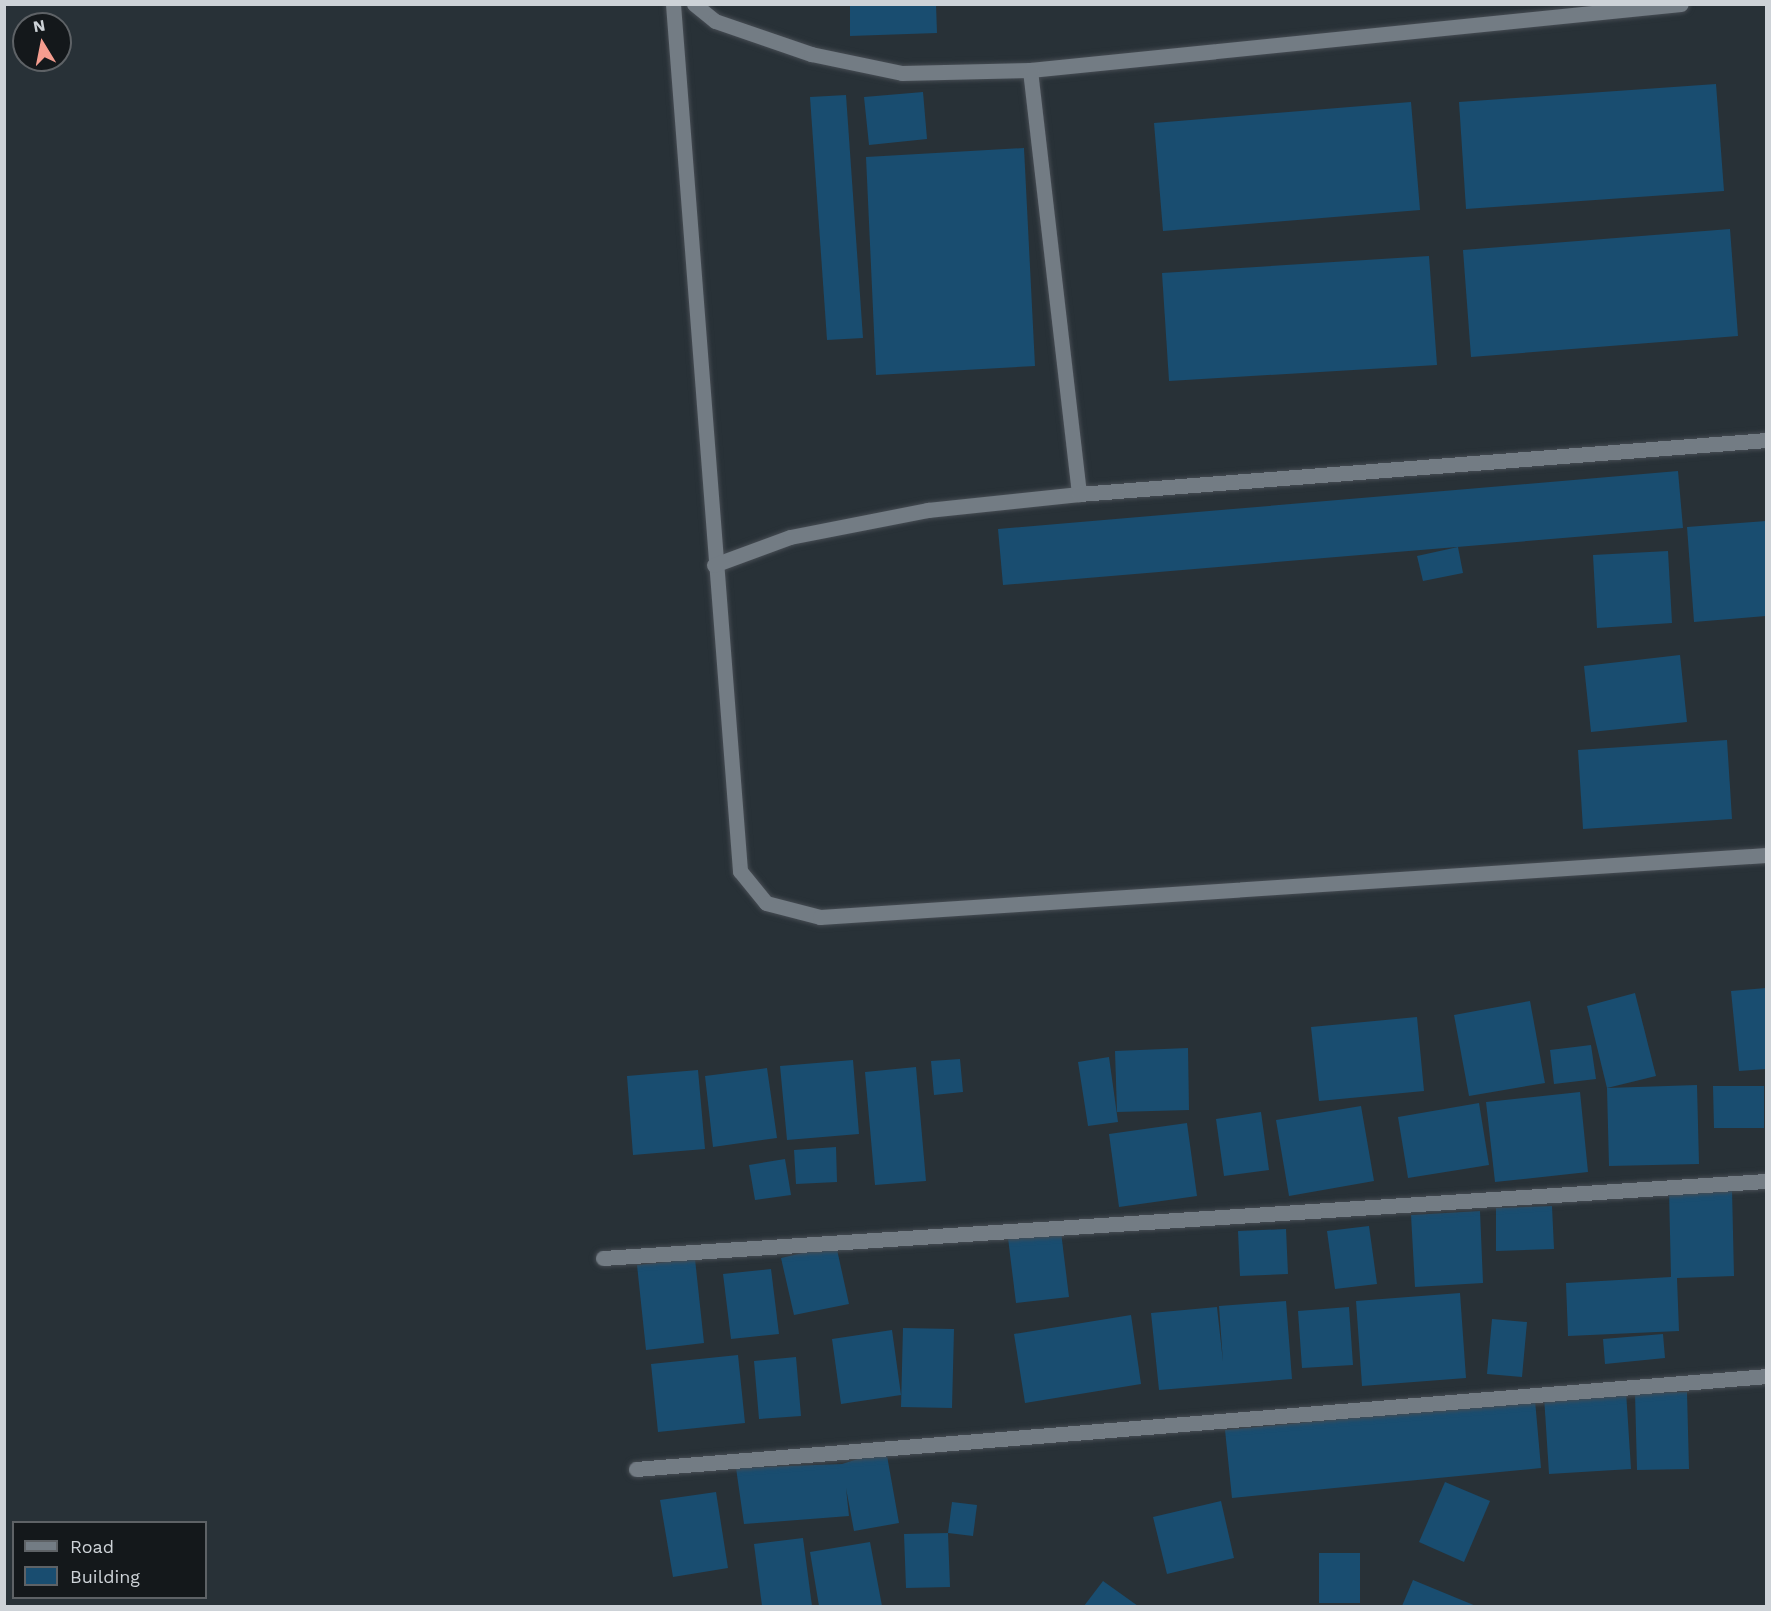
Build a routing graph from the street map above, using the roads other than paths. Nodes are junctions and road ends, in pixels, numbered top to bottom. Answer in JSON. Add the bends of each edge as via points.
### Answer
{"nodes":[{"id":1,"x":673,"y":4,"type":"edge"},
{"id":2,"x":694,"y":4,"type":"edge"},
{"id":3,"x":1681,"y":4,"type":"edge"},
{"id":4,"x":1030,"y":70,"type":"junction"},
{"id":5,"x":1767,"y":440,"type":"edge"},
{"id":6,"x":1079,"y":494,"type":"junction"},
{"id":7,"x":714,"y":565,"type":"junction"},
{"id":8,"x":1767,"y":855,"type":"edge"},
{"id":9,"x":1767,"y":1181,"type":"edge"},
{"id":10,"x":603,"y":1257,"type":"dead end"},
{"id":11,"x":1767,"y":1376,"type":"edge"},
{"id":12,"x":636,"y":1469,"type":"dead end"}],
"edges":[{"from":1,"to":7,"type":"street"},
{"from":2,"to":4,"type":"street","via":[[715,21],[811,54],[902,73]]},
{"from":3,"to":4,"type":"street"},
{"from":4,"to":6,"type":"street"},
{"from":5,"to":6,"type":"street"},
{"from":6,"to":7,"type":"street","via":[[928,510],[859,523],[790,537]]},
{"from":7,"to":8,"type":"street","via":[[740,871],[766,903],[820,917]]},
{"from":9,"to":10,"type":"street"},
{"from":11,"to":12,"type":"street"}]}
